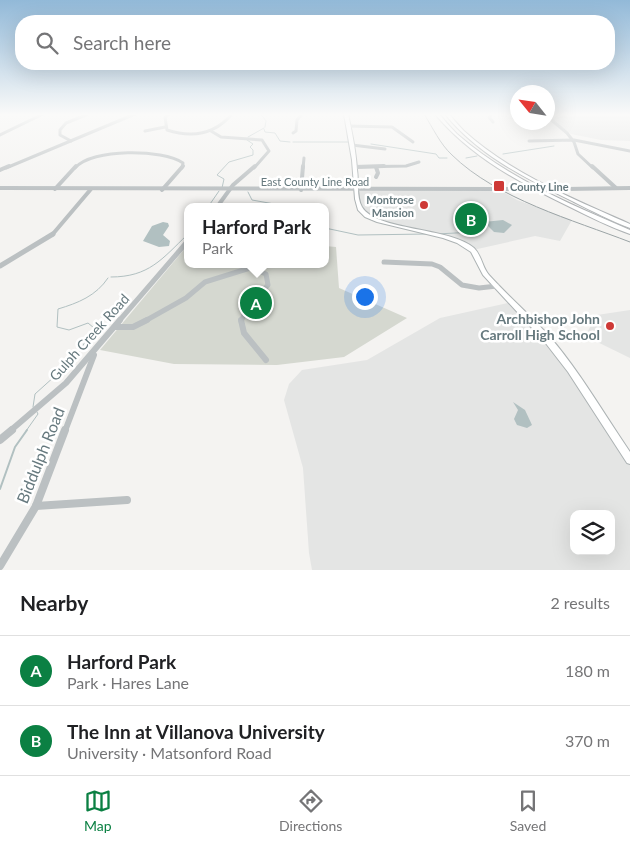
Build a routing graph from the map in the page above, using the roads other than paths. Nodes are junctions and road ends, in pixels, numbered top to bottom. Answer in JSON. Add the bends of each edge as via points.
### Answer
{"nodes":[{"id":1,"x":574,"y":140,"type":"edge"},
{"id":2,"x":71,"y":141,"type":"edge"},
{"id":3,"x":262,"y":141,"type":"edge"},
{"id":4,"x":351,"y":141,"type":"edge"},
{"id":5,"x":464,"y":141,"type":"edge"},
{"id":6,"x":474,"y":141,"type":"edge"},
{"id":7,"x":529,"y":141,"type":"dead end"},
{"id":8,"x":547,"y":141,"type":"edge"},
{"id":9,"x":577,"y":141,"type":"edge"},
{"id":10,"x":352,"y":145,"type":"junction"},
{"id":11,"x":385,"y":148,"type":"dead end"},
{"id":12,"x":630,"y":151,"type":"edge"},
{"id":13,"x":304,"y":158,"type":"dead end"},
{"id":14,"x":419,"y":162,"type":"dead end"},
{"id":15,"x":355,"y":166,"type":"junction"},
{"id":16,"x":376,"y":167,"type":"junction"},
{"id":17,"x":0,"y":170,"type":"edge"},
{"id":18,"x":376,"y":178,"type":"dead end"},
{"id":19,"x":0,"y":188,"type":"edge"},
{"id":20,"x":616,"y":188,"type":"junction"},
{"id":21,"x":630,"y":188,"type":"edge"},
{"id":22,"x":55,"y":189,"type":"junction"},
{"id":23,"x":91,"y":189,"type":"junction"},
{"id":24,"x":162,"y":190,"type":"junction"},
{"id":25,"x":231,"y":190,"type":"junction"},
{"id":26,"x":301,"y":190,"type":"junction"},
{"id":27,"x":358,"y":190,"type":"junction"},
{"id":28,"x":220,"y":203,"type":"edge"},
{"id":29,"x":630,"y":226,"type":"edge"},
{"id":30,"x":630,"y":232,"type":"edge"},
{"id":31,"x":432,"y":233,"type":"joint"},
{"id":32,"x":184,"y":246,"type":"edge"},
{"id":33,"x":384,"y":262,"type":"dead end"},
{"id":34,"x":0,"y":266,"type":"edge"},
{"id":35,"x":245,"y":268,"type":"edge"},
{"id":36,"x":255,"y":268,"type":"edge"},
{"id":37,"x":496,"y":286,"type":"junction"},
{"id":38,"x":115,"y":327,"type":"junction"},
{"id":39,"x":96,"y":350,"type":"junction"},
{"id":40,"x":266,"y":360,"type":"dead end"},
{"id":41,"x":0,"y":440,"type":"edge"},
{"id":42,"x":630,"y":460,"type":"edge"},
{"id":43,"x":127,"y":500,"type":"dead end"},
{"id":44,"x":36,"y":506,"type":"junction"},
{"id":45,"x":0,"y":566,"type":"edge"}],
"edges":[{"from":1,"to":20,"type":"street","via":[[578,154]]},
{"from":2,"to":17,"type":"street"},
{"from":3,"to":25,"type":"street","via":[[270,151],[268,155]]},
{"from":4,"to":10,"type":"main road"},
{"from":5,"to":30,"type":"highway","via":[[503,168],[559,199]]},
{"from":6,"to":29,"type":"highway","via":[[504,162]]},
{"from":7,"to":8,"type":"street"},
{"from":9,"to":12,"type":"street"},
{"from":10,"to":11,"type":"street"},
{"from":10,"to":15,"type":"main road"},
{"from":13,"to":26,"type":"street"},
{"from":14,"to":16,"type":"street"},
{"from":15,"to":16,"type":"street"},
{"from":15,"to":27,"type":"main road"},
{"from":16,"to":18,"type":"street"},
{"from":19,"to":22,"type":"street","name":"East County Line Road"},
{"from":20,"to":21,"type":"street","name":"East County Line Road"},
{"from":20,"to":27,"type":"street","name":"East County Line Road","bridge":true},
{"from":22,"to":23,"type":"street","name":"East County Line Road"},
{"from":22,"to":24,"type":"street","via":[[78,164],[104,155],[129,152],[176,158],[183,163]]},
{"from":23,"to":24,"type":"street","name":"East County Line Road"},
{"from":23,"to":34,"type":"street","via":[[51,236]]},
{"from":24,"to":25,"type":"street","name":"East County Line Road"},
{"from":25,"to":26,"type":"street","name":"East County Line Road"},
{"from":25,"to":28,"type":"street"},
{"from":26,"to":27,"type":"street","name":"East County Line Road"},
{"from":27,"to":31,"type":"main road","via":[[359,207],[371,218]]},
{"from":31,"to":37,"type":"main road","via":[[472,249],[478,255],[481,269]]},
{"from":32,"to":38,"type":"street","name":"Gulph Creek Road"},
{"from":33,"to":37,"type":"street","via":[[428,264],[440,267],[462,286],[479,289]]},
{"from":35,"to":38,"type":"street","via":[[205,282],[186,298],[140,324]]},
{"from":36,"to":40,"type":"street","via":[[266,274],[268,285],[240,322]]},
{"from":37,"to":42,"type":"main road","via":[[547,339],[571,370]]},
{"from":38,"to":39,"type":"street","name":"Gulph Creek Road"},
{"from":39,"to":41,"type":"street","name":"Gulph Creek Road","via":[[66,383]]},
{"from":39,"to":44,"type":"street","name":"Biddulph Road"},
{"from":43,"to":44,"type":"street"},
{"from":44,"to":45,"type":"street","name":"Biddulph Road"}]}
